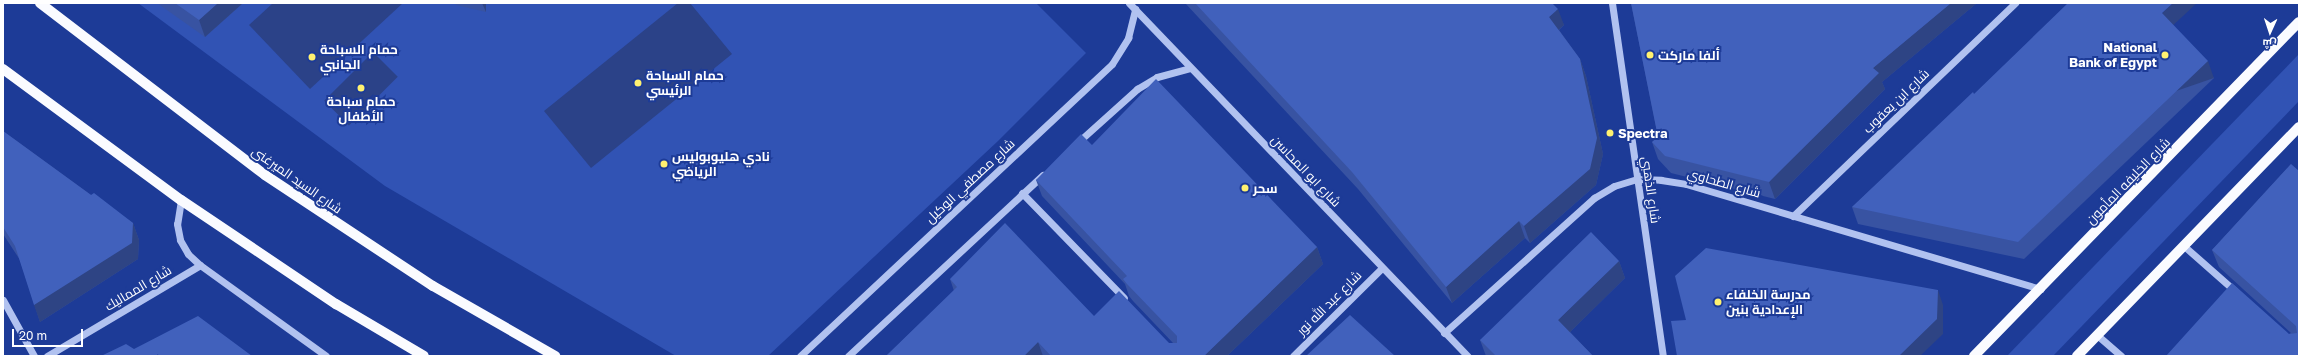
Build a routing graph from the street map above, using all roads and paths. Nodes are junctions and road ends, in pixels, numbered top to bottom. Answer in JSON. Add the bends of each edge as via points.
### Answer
{"nodes":[{"id":1,"x":40,"y":3,"type":"edge"},
{"id":2,"x":1129,"y":3,"type":"edge"},
{"id":3,"x":1612,"y":3,"type":"edge"},
{"id":4,"x":2015,"y":3,"type":"edge"},
{"id":5,"x":1135,"y":9,"type":"junction"},
{"id":6,"x":2299,"y":22,"type":"edge"},
{"id":7,"x":1190,"y":68,"type":"junction"},
{"id":8,"x":3,"y":69,"type":"edge"},
{"id":9,"x":2299,"y":127,"type":"edge"},
{"id":10,"x":1069,"y":150,"type":"edge"},
{"id":11,"x":1052,"y":166,"type":"edge"},
{"id":12,"x":1638,"y":179,"type":"junction"},
{"id":13,"x":1022,"y":193,"type":"junction"},
{"id":14,"x":181,"y":200,"type":"junction"},
{"id":15,"x":1793,"y":216,"type":"junction"},
{"id":16,"x":2184,"y":246,"type":"junction"},
{"id":17,"x":200,"y":265,"type":"junction"},
{"id":18,"x":1382,"y":268,"type":"junction"},
{"id":19,"x":2041,"y":289,"type":"junction"},
{"id":20,"x":2241,"y":296,"type":"edge"},
{"id":21,"x":3,"y":300,"type":"edge"},
{"id":22,"x":1131,"y":306,"type":"edge"},
{"id":23,"x":1444,"y":333,"type":"junction"},
{"id":24,"x":2097,"y":335,"type":"junction"},
{"id":25,"x":34,"y":356,"type":"edge"},
{"id":26,"x":47,"y":356,"type":"edge"},
{"id":27,"x":326,"y":356,"type":"edge"},
{"id":28,"x":424,"y":356,"type":"edge"},
{"id":29,"x":555,"y":356,"type":"edge"},
{"id":30,"x":800,"y":356,"type":"edge"},
{"id":31,"x":848,"y":356,"type":"edge"},
{"id":32,"x":1293,"y":356,"type":"edge"},
{"id":33,"x":1467,"y":356,"type":"edge"},
{"id":34,"x":1663,"y":356,"type":"edge"},
{"id":35,"x":1974,"y":356,"type":"edge"},
{"id":36,"x":2077,"y":356,"type":"edge"},
{"id":37,"x":2121,"y":356,"type":"edge"}],
"edges":[{"from":1,"to":29,"type":"main road","name":"شارع السيد الميرغنى","via":[[265,174],[439,290]]},
{"from":2,"to":5,"type":"street","name":"شارع ابو المحاسن"},
{"from":3,"to":12,"type":"street","name":"شارع الذهبي"},
{"from":4,"to":15,"type":"street","name":"شارع ابن يعقوب"},
{"from":5,"to":7,"type":"street","name":"شارع ابو المحاسن"},
{"from":5,"to":30,"type":"street","name":"شارع مصطفي الوكيل","via":[[1128,38],[1112,64]]},
{"from":6,"to":19,"type":"main road","name":"شارع الخليفه المأمون"},
{"from":7,"to":10,"type":"street","via":[[1156,77],[1137,89]]},
{"from":7,"to":18,"type":"street","name":"شارع ابو المحاسن"},
{"from":8,"to":14,"type":"main road"},
{"from":9,"to":16,"type":"main road"},
{"from":11,"to":13,"type":"street"},
{"from":12,"to":15,"type":"street","name":"شارع الطحاوي","via":[[1686,184]]},
{"from":12,"to":23,"type":"street","name":"شارع الطحاوي","via":[[1614,186],[1594,198]]},
{"from":12,"to":34,"type":"street","name":"شارع الذهبي"},
{"from":13,"to":22,"type":"street"},
{"from":13,"to":31,"type":"street"},
{"from":14,"to":17,"type":"street","via":[[177,224],[180,240],[188,254]]},
{"from":14,"to":28,"type":"main road","via":[[336,304]]},
{"from":15,"to":19,"type":"street","name":"شارع الطحاوي"},
{"from":16,"to":20,"type":"street"},
{"from":16,"to":24,"type":"main road"},
{"from":17,"to":26,"type":"street","name":"شارع المماليك"},
{"from":17,"to":27,"type":"street"},
{"from":18,"to":23,"type":"street","name":"شارع ابو المحاسن"},
{"from":18,"to":32,"type":"street","name":"شارع عبد الله نور"},
{"from":19,"to":35,"type":"main road","name":"شارع الخليفه المأمون"},
{"from":21,"to":25,"type":"street"},
{"from":23,"to":33,"type":"street","name":"شارع ابو المحاسن"},
{"from":24,"to":36,"type":"main road"},
{"from":24,"to":37,"type":"street"}]}
